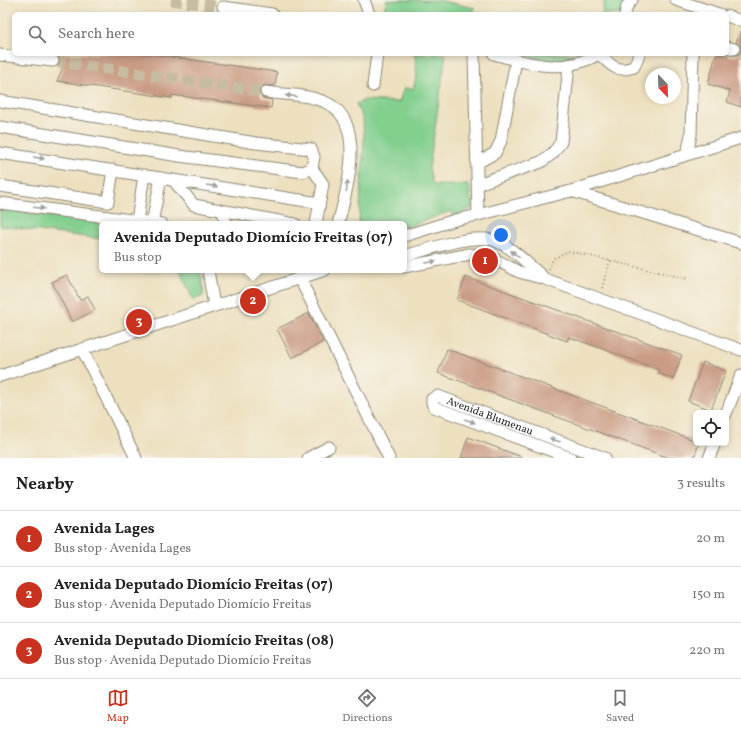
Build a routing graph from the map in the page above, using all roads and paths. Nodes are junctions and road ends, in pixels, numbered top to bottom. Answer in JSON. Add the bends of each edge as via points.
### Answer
{"nodes":[{"id":1,"x":364,"y":0,"type":"edge"},
{"id":2,"x":632,"y":0,"type":"edge"},
{"id":3,"x":676,"y":0,"type":"edge"},
{"id":4,"x":223,"y":7,"type":"tunnel mouth"},
{"id":5,"x":258,"y":12,"type":"edge"},
{"id":6,"x":368,"y":12,"type":"edge"},
{"id":7,"x":626,"y":12,"type":"edge"},
{"id":8,"x":713,"y":12,"type":"edge"},
{"id":9,"x":729,"y":17,"type":"edge"},
{"id":10,"x":741,"y":21,"type":"edge"},
{"id":11,"x":0,"y":55,"type":"edge"},
{"id":12,"x":377,"y":56,"type":"edge"},
{"id":13,"x":474,"y":56,"type":"edge"},
{"id":14,"x":501,"y":56,"type":"edge"},
{"id":15,"x":595,"y":56,"type":"edge"},
{"id":16,"x":601,"y":56,"type":"edge"},
{"id":17,"x":637,"y":56,"type":"edge"},
{"id":18,"x":693,"y":56,"type":"edge"},
{"id":19,"x":516,"y":60,"type":"junction"},
{"id":20,"x":53,"y":61,"type":"tunnel mouth"},
{"id":21,"x":569,"y":65,"type":"junction"},
{"id":22,"x":373,"y":86,"type":"dead end"},
{"id":23,"x":266,"y":92,"type":"tunnel mouth"},
{"id":24,"x":0,"y":102,"type":"edge"},
{"id":25,"x":0,"y":126,"type":"edge"},
{"id":26,"x":741,"y":138,"type":"edge"},
{"id":27,"x":0,"y":153,"type":"edge"},
{"id":28,"x":687,"y":154,"type":"junction"},
{"id":29,"x":477,"y":164,"type":"junction"},
{"id":30,"x":312,"y":168,"type":"junction"},
{"id":31,"x":113,"y":170,"type":"junction"},
{"id":32,"x":144,"y":175,"type":"junction"},
{"id":33,"x":160,"y":178,"type":"junction"},
{"id":34,"x":173,"y":180,"type":"junction"},
{"id":35,"x":478,"y":184,"type":"junction"},
{"id":36,"x":593,"y":184,"type":"junction"},
{"id":37,"x":0,"y":186,"type":"edge"},
{"id":38,"x":571,"y":191,"type":"junction"},
{"id":39,"x":596,"y":199,"type":"junction"},
{"id":40,"x":0,"y":203,"type":"edge"},
{"id":41,"x":319,"y":203,"type":"junction"},
{"id":42,"x":223,"y":211,"type":"junction"},
{"id":43,"x":478,"y":215,"type":"junction"},
{"id":44,"x":136,"y":220,"type":"junction"},
{"id":45,"x":143,"y":221,"type":"edge"},
{"id":46,"x":157,"y":221,"type":"edge"},
{"id":47,"x":225,"y":221,"type":"edge"},
{"id":48,"x":278,"y":221,"type":"edge"},
{"id":49,"x":316,"y":221,"type":"edge"},
{"id":50,"x":339,"y":221,"type":"edge"},
{"id":51,"x":407,"y":235,"type":"edge"},
{"id":52,"x":741,"y":243,"type":"edge"},
{"id":53,"x":407,"y":255,"type":"edge"},
{"id":54,"x":610,"y":260,"type":"junction"},
{"id":55,"x":407,"y":266,"type":"edge"},
{"id":56,"x":208,"y":273,"type":"edge"},
{"id":57,"x":315,"y":273,"type":"edge"},
{"id":58,"x":300,"y":279,"type":"junction"},
{"id":59,"x":545,"y":279,"type":"junction"},
{"id":60,"x":688,"y":279,"type":"dead end"},
{"id":61,"x":598,"y":298,"type":"junction"},
{"id":62,"x":214,"y":306,"type":"junction"},
{"id":63,"x":82,"y":349,"type":"junction"},
{"id":64,"x":741,"y":350,"type":"edge"},
{"id":65,"x":741,"y":375,"type":"edge"},
{"id":66,"x":0,"y":376,"type":"edge"},
{"id":67,"x":728,"y":410,"type":"edge"},
{"id":68,"x":714,"y":446,"type":"edge"},
{"id":69,"x":329,"y":448,"type":"dead end"},
{"id":70,"x":136,"y":458,"type":"edge"},
{"id":71,"x":308,"y":458,"type":"edge"},
{"id":72,"x":389,"y":458,"type":"edge"},
{"id":73,"x":571,"y":458,"type":"edge"},
{"id":74,"x":605,"y":458,"type":"edge"},
{"id":75,"x":709,"y":458,"type":"edge"}],
"edges":[{"from":1,"to":6,"type":"street"},
{"from":2,"to":7,"type":"street"},
{"from":3,"to":8,"type":"street"},
{"from":4,"to":5,"type":"street"},
{"from":9,"to":10,"type":"street"},
{"from":11,"to":20,"type":"street"},
{"from":12,"to":22,"type":"street"},
{"from":13,"to":29,"type":"street"},
{"from":14,"to":19,"type":"street"},
{"from":15,"to":21,"type":"street","via":[[580,64]]},
{"from":16,"to":17,"type":"street","via":[[616,70],[626,70],[634,67]]},
{"from":18,"to":28,"type":"street","via":[[691,135]]},
{"from":19,"to":21,"type":"street","via":[[559,67]]},
{"from":19,"to":29,"type":"street","via":[[501,141],[495,153]]},
{"from":21,"to":35,"type":"street","via":[[561,142],[557,148],[541,162]]},
{"from":50,"to":23,"type":"street","one_way":true,"via":[[346,196],[351,148],[346,122],[339,111],[327,103],[313,98]]},
{"from":24,"to":30,"type":"street","via":[[256,143],[311,149],[314,157]]},
{"from":25,"to":30,"type":"street","via":[[202,159],[303,172]]},
{"from":26,"to":28,"type":"street"},
{"from":27,"to":31,"type":"street","one_way":true},
{"from":28,"to":36,"type":"street"},
{"from":29,"to":35,"type":"street"},
{"from":30,"to":41,"type":"street","via":[[323,184]]},
{"from":31,"to":32,"type":"street"},
{"from":31,"to":37,"type":"street","via":[[108,202]]},
{"from":32,"to":33,"type":"street"},
{"from":32,"to":44,"type":"street"},
{"from":33,"to":34,"type":"street"},
{"from":33,"to":46,"type":"street"},
{"from":34,"to":41,"type":"street","one_way":true},
{"from":34,"to":42,"type":"street","via":[[194,205]]},
{"from":35,"to":43,"type":"street"},
{"from":36,"to":38,"type":"street"},
{"from":36,"to":39,"type":"street"},
{"from":38,"to":39,"type":"street"},
{"from":38,"to":43,"type":"street"},
{"from":39,"to":52,"type":"street"},
{"from":40,"to":44,"type":"street","one_way":true},
{"from":41,"to":49,"type":"street"},
{"from":42,"to":47,"type":"street"},
{"from":42,"to":48,"type":"street"},
{"from":43,"to":51,"type":"street"},
{"from":44,"to":45,"type":"street"},
{"from":59,"to":53,"type":"street","one_way":true,"via":[[510,249],[492,240],[475,238]]},
{"from":54,"to":59,"type":"path","via":[[568,251],[553,259]]},
{"from":54,"to":60,"type":"path"},
{"from":54,"to":61,"type":"path"},
{"from":55,"to":59,"type":"street","one_way":true,"via":[[470,254],[491,258],[519,272]]},
{"from":56,"to":62,"type":"street"},
{"from":57,"to":58,"type":"street"},
{"from":58,"to":62,"type":"street"},
{"from":58,"to":72,"type":"street"},
{"from":59,"to":61,"type":"street"},
{"from":61,"to":64,"type":"street"},
{"from":62,"to":63,"type":"street"},
{"from":63,"to":66,"type":"street"},
{"from":63,"to":70,"type":"street"},
{"from":65,"to":67,"type":"street"},
{"from":68,"to":75,"type":"street"},
{"from":69,"to":71,"type":"street"},
{"from":74,"to":73,"type":"street","name":"Avenida Blumenau","one_way":true,"via":[[438,396],[432,399],[434,408]]}]}
